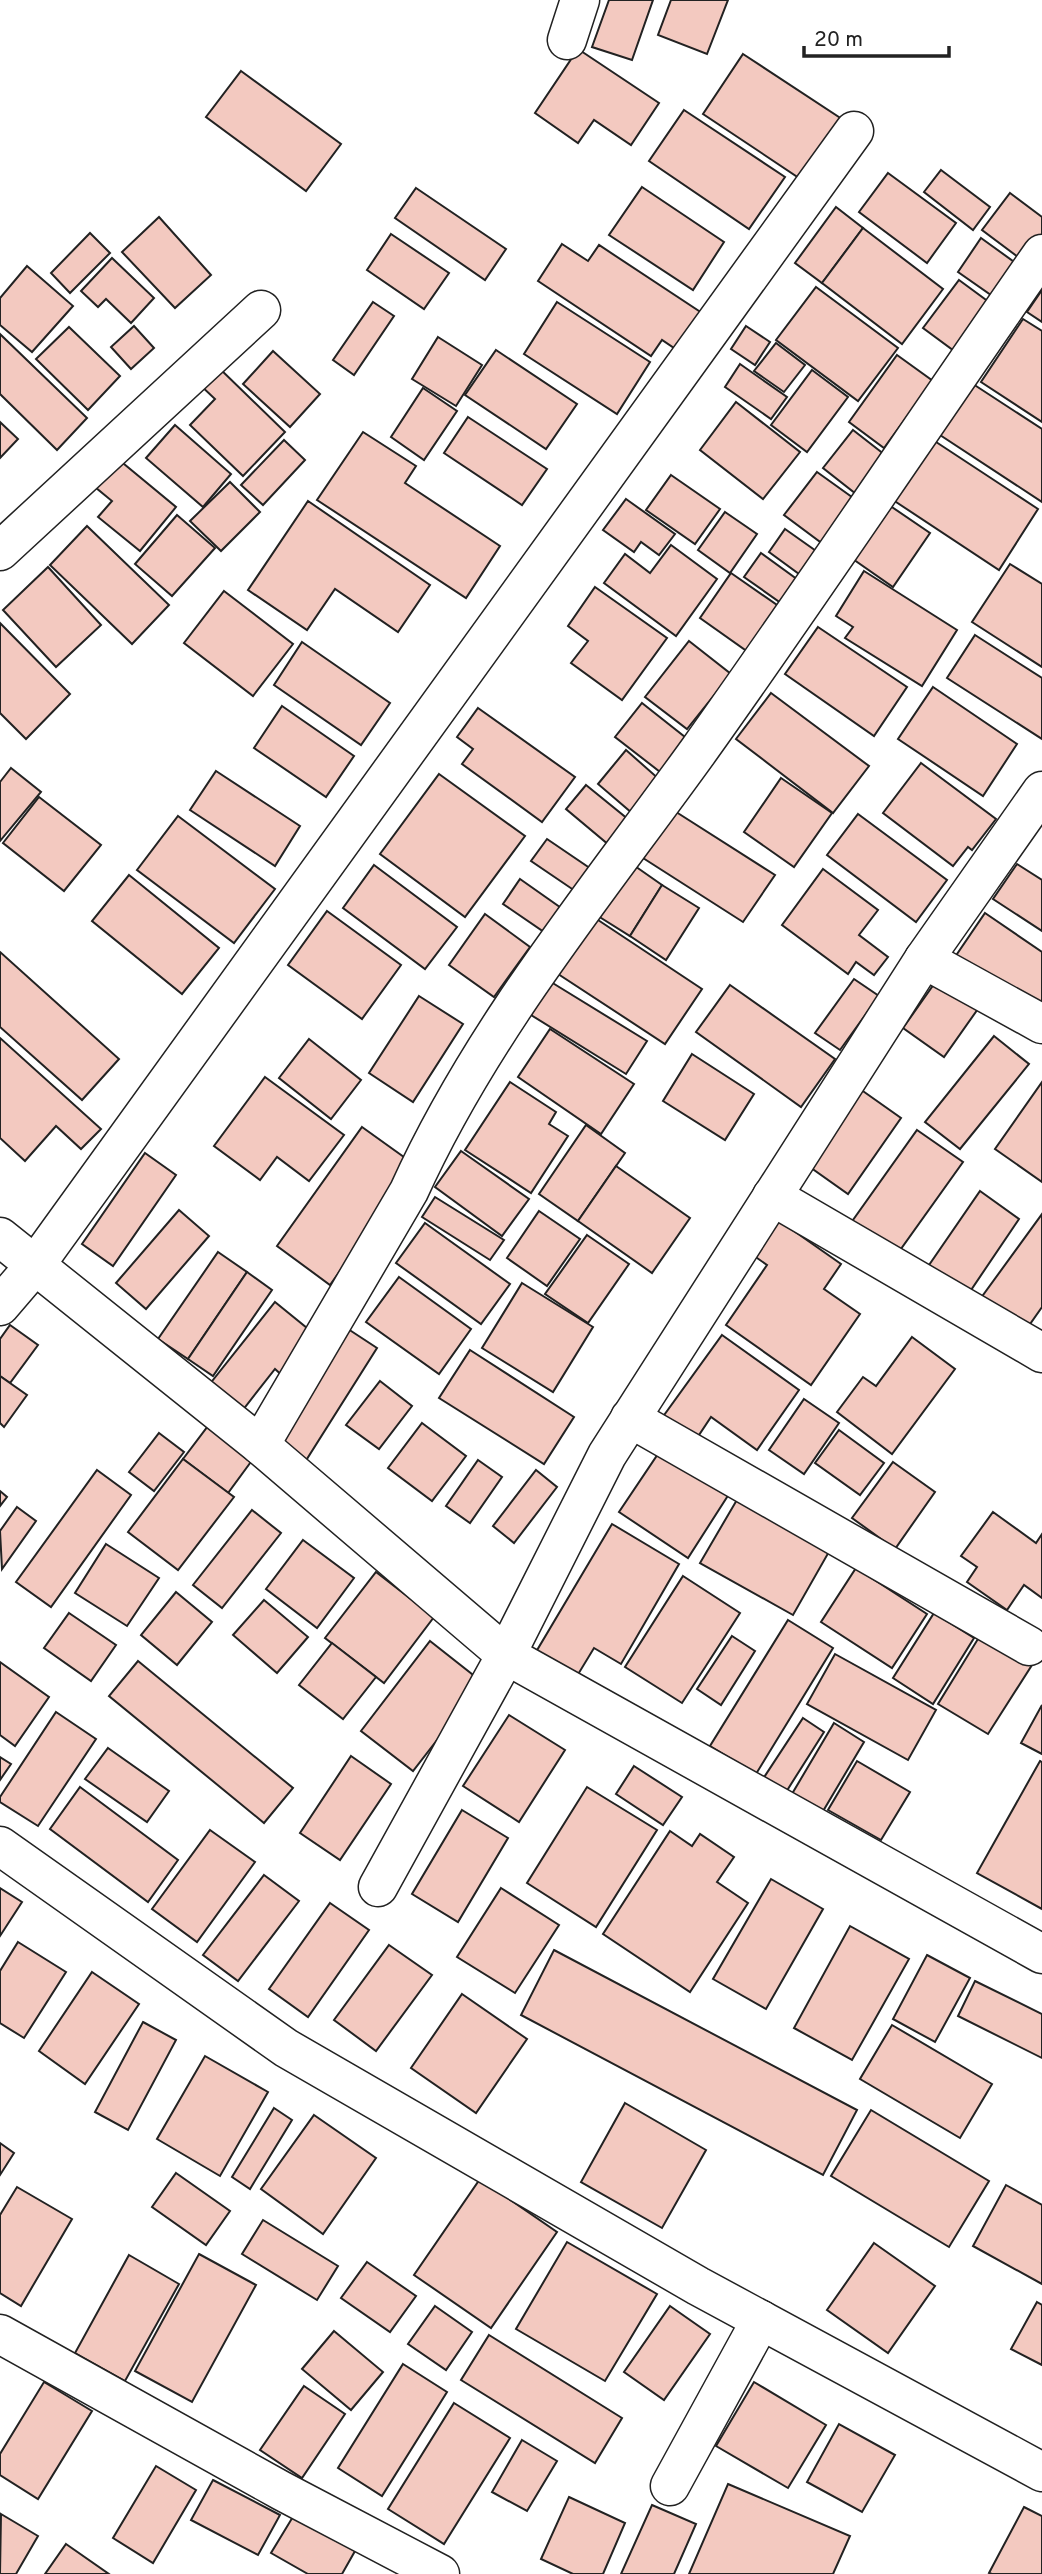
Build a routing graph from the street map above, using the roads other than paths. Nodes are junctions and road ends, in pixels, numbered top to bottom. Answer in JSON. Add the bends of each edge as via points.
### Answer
{"nodes":[{"id":1,"x":580,"y":0,"type":"edge"},
{"id":2,"x":567,"y":40,"type":"dead end"},
{"id":3,"x":854,"y":131,"type":"dead end"},
{"id":4,"x":1042,"y":254,"type":"edge"},
{"id":5,"x":261,"y":310,"type":"dead end"},
{"id":6,"x":0,"y":551,"type":"edge"},
{"id":7,"x":1042,"y":791,"type":"edge"},
{"id":8,"x":925,"y":959,"type":"junction"},
{"id":9,"x":1042,"y":1024,"type":"edge"},
{"id":10,"x":772,"y":1196,"type":"junction"},
{"id":11,"x":0,"y":1237,"type":"edge"},
{"id":12,"x":36,"y":1264,"type":"junction"},
{"id":13,"x":0,"y":1306,"type":"edge"},
{"id":14,"x":1042,"y":1353,"type":"edge"},
{"id":15,"x":630,"y":1418,"type":"junction"},
{"id":16,"x":260,"y":1445,"type":"junction"},
{"id":17,"x":1029,"y":1646,"type":"dead end"},
{"id":18,"x":506,"y":1655,"type":"junction"},
{"id":19,"x":0,"y":1846,"type":"edge"},
{"id":20,"x":378,"y":1887,"type":"dead end"},
{"id":21,"x":1042,"y":1954,"type":"edge"},
{"id":22,"x":761,"y":2320,"type":"junction"},
{"id":23,"x":0,"y":2334,"type":"edge"},
{"id":24,"x":1042,"y":2472,"type":"edge"},
{"id":25,"x":670,"y":2486,"type":"dead end"},
{"id":26,"x":440,"y":2574,"type":"edge"}],
"edges":[{"from":1,"to":2,"type":"street"},
{"from":3,"to":12,"type":"street"},
{"from":4,"to":16,"type":"street","via":[[841,549],[555,946],[469,1076],[409,1191]]},
{"from":5,"to":6,"type":"street"},
{"from":7,"to":8,"type":"street"},
{"from":8,"to":9,"type":"street"},
{"from":8,"to":10,"type":"street"},
{"from":10,"to":14,"type":"street"},
{"from":10,"to":15,"type":"street"},
{"from":11,"to":12,"type":"street"},
{"from":12,"to":13,"type":"street"},
{"from":12,"to":16,"type":"street"},
{"from":15,"to":17,"type":"street"},
{"from":15,"to":18,"type":"street"},
{"from":16,"to":18,"type":"street"},
{"from":18,"to":20,"type":"street"},
{"from":18,"to":21,"type":"street"},
{"from":19,"to":22,"type":"street","via":[[286,2048]]},
{"from":22,"to":24,"type":"street"},
{"from":22,"to":25,"type":"street"},
{"from":23,"to":26,"type":"street"}]}
